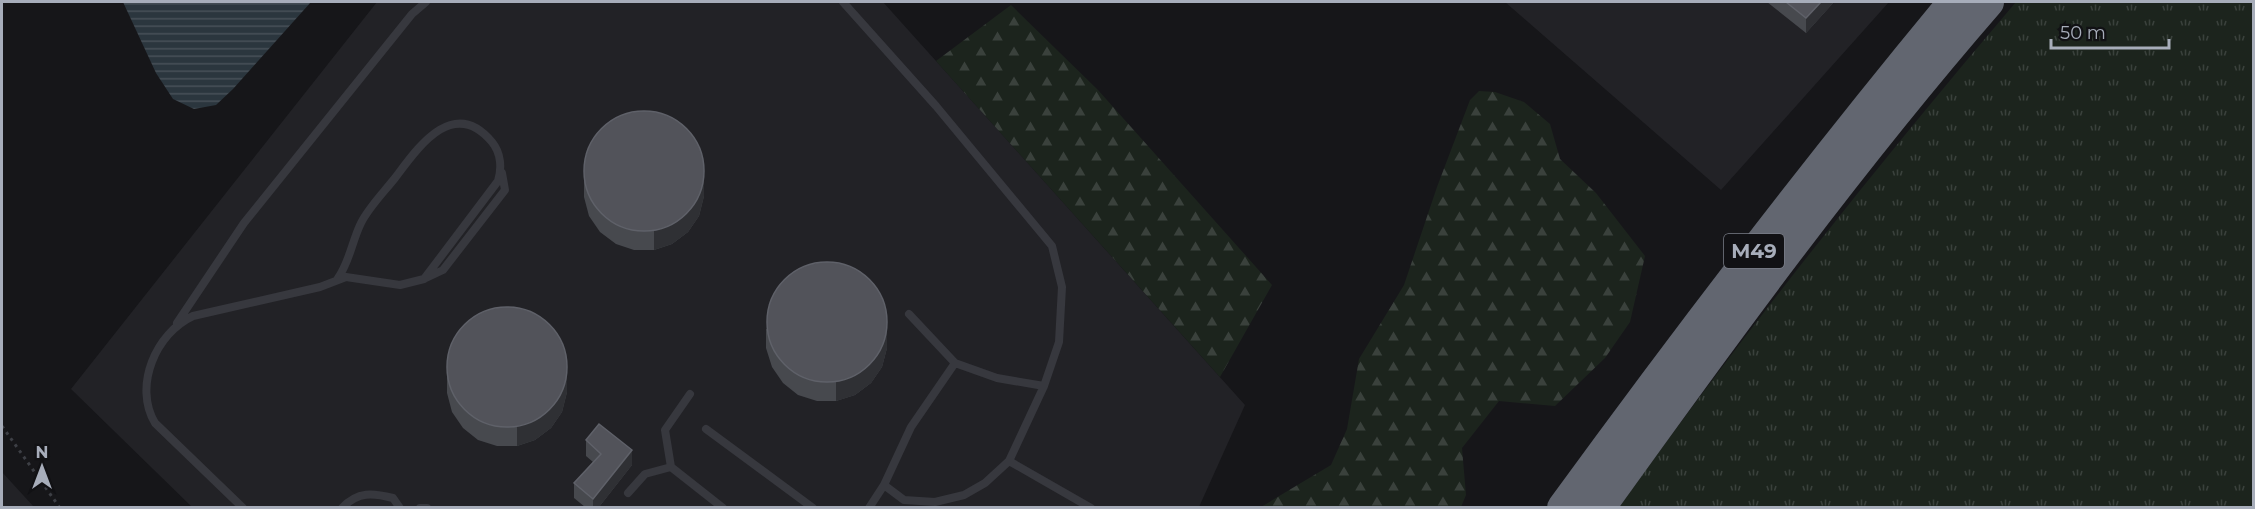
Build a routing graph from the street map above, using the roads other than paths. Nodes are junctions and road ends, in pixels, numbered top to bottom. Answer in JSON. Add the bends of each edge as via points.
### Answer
{"nodes":[{"id":1,"x":426,"y":2,"type":"edge"},
{"id":2,"x":843,"y":2,"type":"edge"},
{"id":3,"x":1954,"y":2,"type":"edge"},
{"id":4,"x":1988,"y":2,"type":"edge"},
{"id":5,"x":338,"y":278,"type":"junction"},
{"id":6,"x":909,"y":314,"type":"dead end"},
{"id":7,"x":176,"y":324,"type":"junction"},
{"id":8,"x":955,"y":363,"type":"junction"},
{"id":9,"x":1044,"y":386,"type":"junction"},
{"id":10,"x":690,"y":394,"type":"dead end"},
{"id":11,"x":705,"y":429,"type":"dead end"},
{"id":12,"x":1009,"y":461,"type":"junction"},
{"id":13,"x":671,"y":467,"type":"junction"},
{"id":14,"x":884,"y":485,"type":"junction"},
{"id":15,"x":628,"y":494,"type":"dead end"},
{"id":16,"x":243,"y":507,"type":"edge"},
{"id":17,"x":342,"y":507,"type":"edge"},
{"id":18,"x":400,"y":507,"type":"edge"},
{"id":19,"x":420,"y":507,"type":"edge"},
{"id":20,"x":427,"y":507,"type":"edge"},
{"id":21,"x":723,"y":507,"type":"edge"},
{"id":22,"x":813,"y":507,"type":"edge"},
{"id":23,"x":869,"y":507,"type":"edge"},
{"id":24,"x":1091,"y":507,"type":"edge"},
{"id":25,"x":1563,"y":507,"type":"edge"},
{"id":26,"x":1599,"y":507,"type":"edge"}],
"edges":[{"from":1,"to":7,"type":"lane","via":[[412,14],[244,223]]},
{"from":2,"to":9,"type":"lane","via":[[1052,246],[1062,287],[1059,342]]},
{"from":3,"to":25,"type":"highway","number":"M49","via":[[1696,325]]},
{"from":4,"to":26,"type":"highway","number":"M49","via":[[1718,342]]},
{"from":5,"to":5,"type":"lane","via":[[363,220],[433,133],[450,125],[477,130],[492,142],[500,164],[498,181],[424,279],[400,285]]},
{"from":5,"to":7,"type":"lane","via":[[320,287],[202,313]]},
{"from":6,"to":8,"type":"lane"},
{"from":7,"to":16,"type":"lane","via":[[149,369],[145,381],[147,410],[154,423]]},
{"from":8,"to":9,"type":"lane","via":[[997,378]]},
{"from":8,"to":14,"type":"lane","via":[[911,427]]},
{"from":9,"to":12,"type":"lane"},
{"from":10,"to":13,"type":"lane","via":[[665,430]]},
{"from":11,"to":22,"type":"lane"},
{"from":12,"to":14,"type":"lane","via":[[985,483],[964,495],[935,502],[904,500]]},
{"from":12,"to":24,"type":"lane"},
{"from":13,"to":15,"type":"lane","via":[[645,474]]},
{"from":13,"to":21,"type":"lane"},
{"from":14,"to":23,"type":"lane"},
{"from":17,"to":18,"type":"lane","via":[[351,498],[370,493],[393,498]]},
{"from":19,"to":20,"type":"lane"}]}
